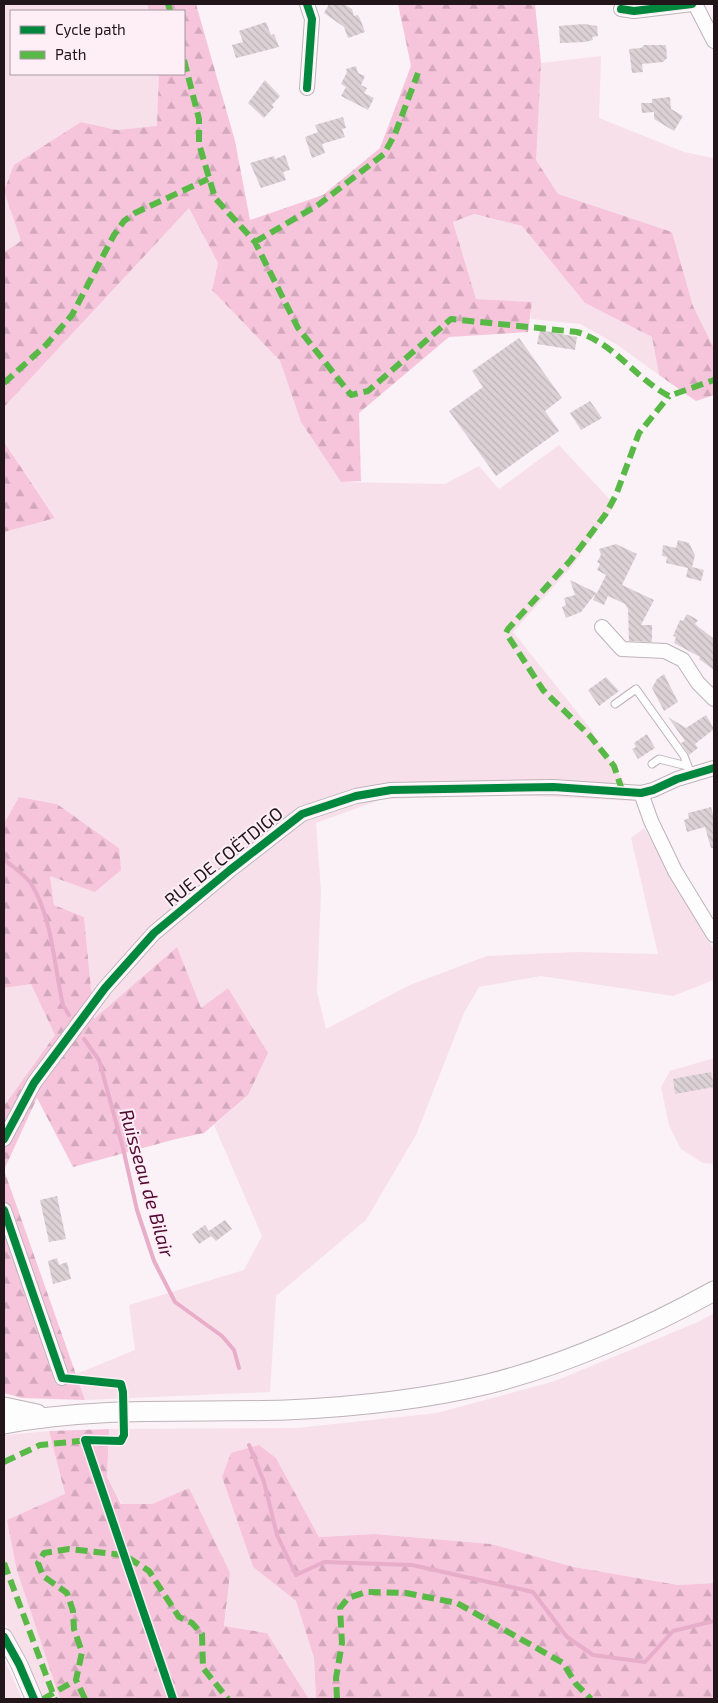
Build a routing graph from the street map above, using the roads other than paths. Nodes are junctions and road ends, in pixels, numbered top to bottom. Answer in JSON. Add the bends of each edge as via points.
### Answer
{"nodes":[{"id":1,"x":307,"y":4,"type":"edge"},
{"id":2,"x":694,"y":4,"type":"edge"},
{"id":3,"x":621,"y":9,"type":"dead end"},
{"id":4,"x":714,"y":41,"type":"edge"},
{"id":5,"x":307,"y":88,"type":"dead end"},
{"id":6,"x":602,"y":627,"type":"dead end"},
{"id":7,"x":714,"y":699,"type":"edge"},
{"id":8,"x":615,"y":704,"type":"dead end"},
{"id":9,"x":652,"y":764,"type":"dead end"},
{"id":10,"x":714,"y":768,"type":"edge"},
{"id":11,"x":689,"y":770,"type":"junction"},
{"id":12,"x":641,"y":793,"type":"junction"},
{"id":13,"x":714,"y":935,"type":"edge"},
{"id":14,"x":4,"y":1139,"type":"edge"},
{"id":15,"x":4,"y":1210,"type":"edge"},
{"id":16,"x":714,"y":1291,"type":"edge"},
{"id":17,"x":62,"y":1378,"type":"dead end"},
{"id":18,"x":4,"y":1407,"type":"edge"},
{"id":19,"x":45,"y":1416,"type":"junction"},
{"id":20,"x":4,"y":1424,"type":"edge"},
{"id":21,"x":4,"y":1637,"type":"edge"},
{"id":22,"x":34,"y":1699,"type":"edge"}],
"edges":[{"from":1,"to":5,"type":"street","via":[[312,19]]},
{"from":2,"to":3,"type":"street","via":[[634,11]]},
{"from":2,"to":4,"type":"street"},
{"from":6,"to":7,"type":"street","via":[[622,649],[665,651],[683,660],[698,683]]},
{"from":8,"to":11,"type":"lane","via":[[636,689],[684,756]]},
{"from":9,"to":11,"type":"lane","via":[[659,759]]},
{"from":10,"to":11,"type":"street","name":"RUE DE COËTDIGO"},
{"from":11,"to":12,"type":"street","name":"RUE DE COËTDIGO"},
{"from":12,"to":13,"type":"street","via":[[675,871]]},
{"from":12,"to":14,"type":"street","name":"RUE DE COËTDIGO","via":[[553,787],[390,790],[356,796],[302,814],[154,933],[105,988],[34,1083]]},
{"from":15,"to":17,"type":"street"},
{"from":16,"to":19,"type":"main road","via":[[631,1334],[562,1361],[489,1384],[423,1397],[286,1410]]},
{"from":18,"to":19,"type":"main road"},
{"from":19,"to":20,"type":"main road"},
{"from":21,"to":22,"type":"street"}]}
